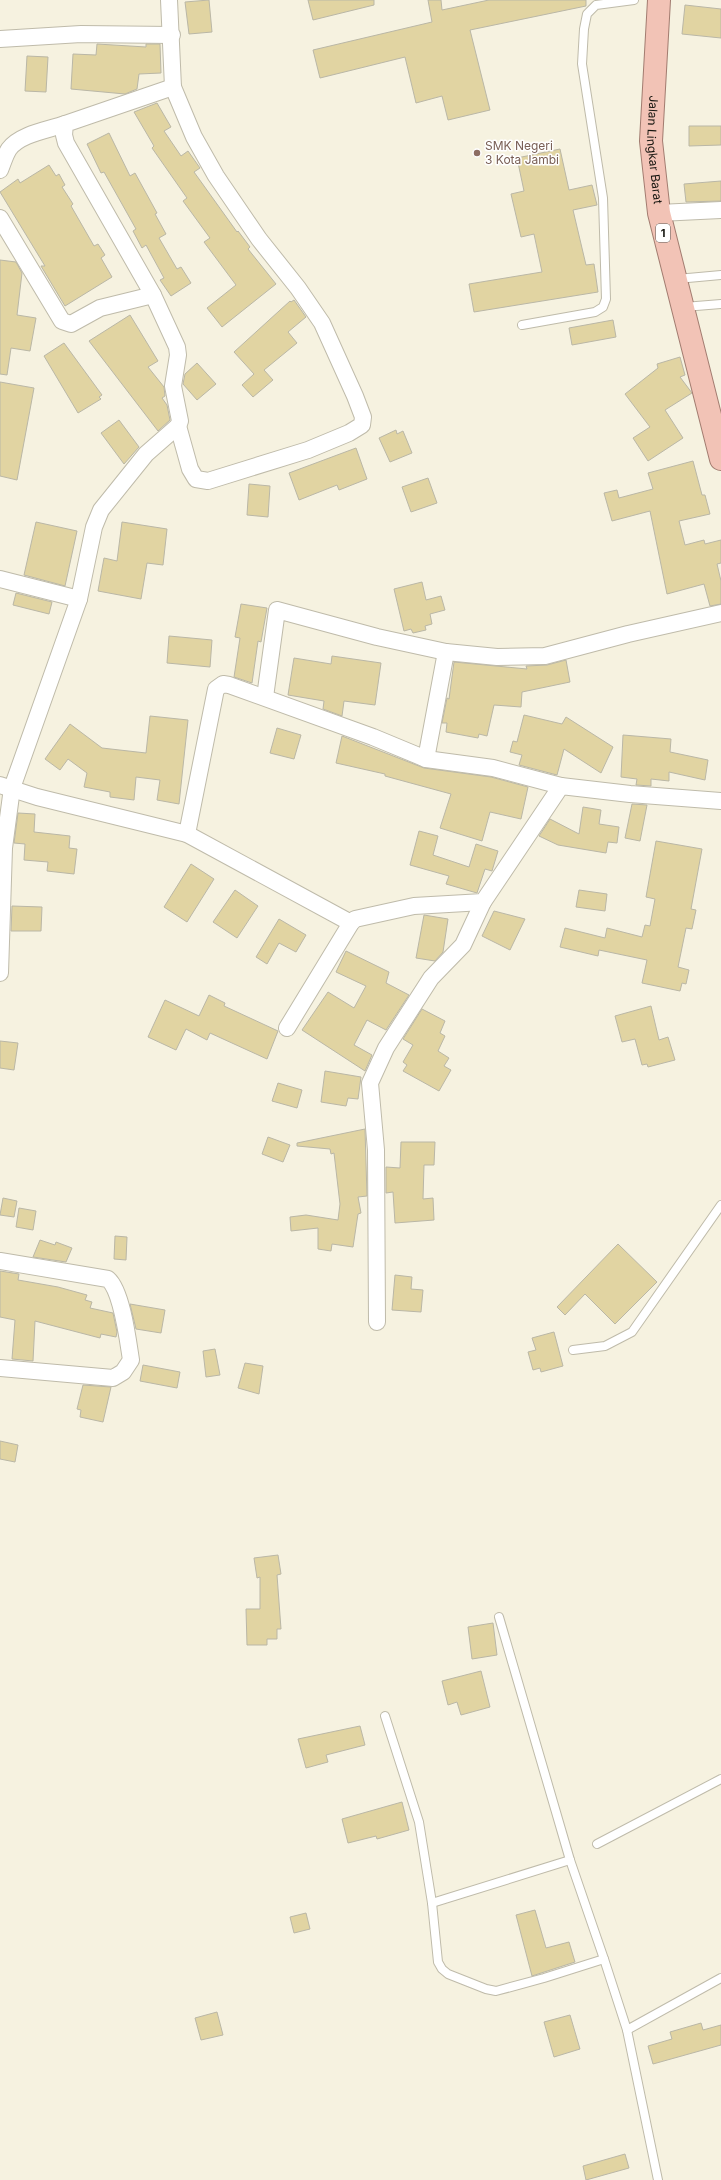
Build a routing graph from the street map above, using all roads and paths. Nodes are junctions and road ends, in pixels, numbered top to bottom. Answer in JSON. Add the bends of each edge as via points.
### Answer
{"nodes":[{"id":1,"x":169,"y":0,"type":"edge"},
{"id":2,"x":634,"y":0,"type":"edge"},
{"id":3,"x":659,"y":0,"type":"edge"},
{"id":4,"x":595,"y":3,"type":"edge"},
{"id":5,"x":172,"y":35,"type":"junction"},
{"id":6,"x":0,"y":39,"type":"edge"},
{"id":7,"x":173,"y":87,"type":"junction"},
{"id":8,"x":65,"y":124,"type":"junction"},
{"id":9,"x":0,"y":170,"type":"edge"},
{"id":10,"x":721,"y":210,"type":"edge"},
{"id":11,"x":659,"y":213,"type":"junction"},
{"id":12,"x":0,"y":218,"type":"edge"},
{"id":13,"x":721,"y":275,"type":"edge"},
{"id":14,"x":674,"y":279,"type":"junction"},
{"id":15,"x":153,"y":295,"type":"junction"},
{"id":16,"x":721,"y":304,"type":"edge"},
{"id":17,"x":681,"y":307,"type":"junction"},
{"id":18,"x":522,"y":325,"type":"dead end"},
{"id":19,"x":178,"y":426,"type":"junction"},
{"id":20,"x":721,"y":460,"type":"edge"},
{"id":21,"x":0,"y":579,"type":"edge"},
{"id":22,"x":79,"y":599,"type":"junction"},
{"id":23,"x":721,"y":613,"type":"edge"},
{"id":24,"x":446,"y":652,"type":"junction"},
{"id":25,"x":265,"y":697,"type":"junction"},
{"id":26,"x":426,"y":759,"type":"junction"},
{"id":27,"x":561,"y":786,"type":"junction"},
{"id":28,"x":6,"y":787,"type":"edge"},
{"id":29,"x":721,"y":801,"type":"edge"},
{"id":30,"x":187,"y":834,"type":"junction"},
{"id":31,"x":483,"y":902,"type":"junction"},
{"id":32,"x":351,"y":923,"type":"junction"},
{"id":33,"x":0,"y":973,"type":"edge"},
{"id":34,"x":287,"y":1028,"type":"dead end"},
{"id":35,"x":721,"y":1205,"type":"edge"},
{"id":36,"x":0,"y":1261,"type":"edge"},
{"id":37,"x":377,"y":1322,"type":"dead end"},
{"id":38,"x":573,"y":1350,"type":"dead end"},
{"id":39,"x":0,"y":1368,"type":"edge"},
{"id":40,"x":499,"y":1617,"type":"dead end"},
{"id":41,"x":385,"y":1716,"type":"dead end"},
{"id":42,"x":721,"y":1779,"type":"edge"},
{"id":43,"x":597,"y":1844,"type":"dead end"},
{"id":44,"x":570,"y":1860,"type":"junction"},
{"id":45,"x":432,"y":1903,"type":"junction"},
{"id":46,"x":604,"y":1959,"type":"junction"},
{"id":47,"x":721,"y":1978,"type":"edge"},
{"id":48,"x":626,"y":2030,"type":"junction"},
{"id":49,"x":658,"y":2180,"type":"edge"}],
"edges":[{"from":1,"to":5,"type":"street"},
{"from":2,"to":4,"type":"lane"},
{"from":3,"to":11,"type":"highway","name":"Jalan Lingkar Barat","number":"1","via":[[650,141]]},
{"from":4,"to":18,"type":"lane","via":[[587,14],[582,64],[603,198],[606,299],[602,307],[595,312]]},
{"from":5,"to":6,"type":"street","via":[[81,34]]},
{"from":5,"to":7,"type":"street"},
{"from":7,"to":8,"type":"street"},
{"from":7,"to":19,"type":"street","via":[[194,137],[216,176],[259,240],[298,288],[322,323],[363,420],[362,425],[349,433],[308,450],[208,481],[196,478],[190,469]]},
{"from":8,"to":9,"type":"street","via":[[33,134],[13,144]]},
{"from":8,"to":15,"type":"street","via":[[66,143]]},
{"from":10,"to":11,"type":"street"},
{"from":11,"to":14,"type":"highway","name":"Jalan Lingkar Barat","number":"1"},
{"from":12,"to":15,"type":"street","via":[[62,321],[71,324],[100,308]]},
{"from":13,"to":14,"type":"lane"},
{"from":14,"to":17,"type":"highway","name":"Jalan Lingkar Barat","number":"1"},
{"from":15,"to":19,"type":"street","via":[[177,347],[173,386],[180,416]]},
{"from":16,"to":17,"type":"lane"},
{"from":17,"to":20,"type":"highway","name":"Jalan Lingkar Barat","number":"1"},
{"from":19,"to":22,"type":"street","via":[[146,454],[101,510],[94,527]]},
{"from":21,"to":22,"type":"street"},
{"from":22,"to":28,"type":"street"},
{"from":23,"to":24,"type":"street","via":[[545,656],[497,657]]},
{"from":24,"to":25,"type":"street","via":[[377,637],[277,610]]},
{"from":24,"to":26,"type":"street"},
{"from":25,"to":26,"type":"street"},
{"from":25,"to":30,"type":"street","via":[[223,684],[216,689]]},
{"from":26,"to":27,"type":"street","via":[[493,768]]},
{"from":27,"to":29,"type":"street"},
{"from":27,"to":31,"type":"street"},
{"from":28,"to":30,"type":"street"},
{"from":28,"to":33,"type":"street"},
{"from":30,"to":32,"type":"street"},
{"from":31,"to":32,"type":"street","via":[[414,906],[364,916]]},
{"from":31,"to":37,"type":"street","via":[[463,945],[432,978],[386,1048],[370,1083],[376,1150]]},
{"from":32,"to":34,"type":"street"},
{"from":35,"to":38,"type":"lane","via":[[632,1332],[605,1346]]},
{"from":36,"to":39,"type":"street","via":[[108,1279],[115,1288],[131,1360],[123,1372],[113,1378]]},
{"from":40,"to":44,"type":"lane"},
{"from":41,"to":45,"type":"lane","via":[[419,1822]]},
{"from":42,"to":43,"type":"lane"},
{"from":44,"to":45,"type":"lane"},
{"from":44,"to":46,"type":"lane"},
{"from":45,"to":46,"type":"lane","via":[[438,1962],[448,1974],[486,1990],[496,1991]]},
{"from":46,"to":48,"type":"lane"},
{"from":47,"to":48,"type":"lane"},
{"from":48,"to":49,"type":"lane"}]}
